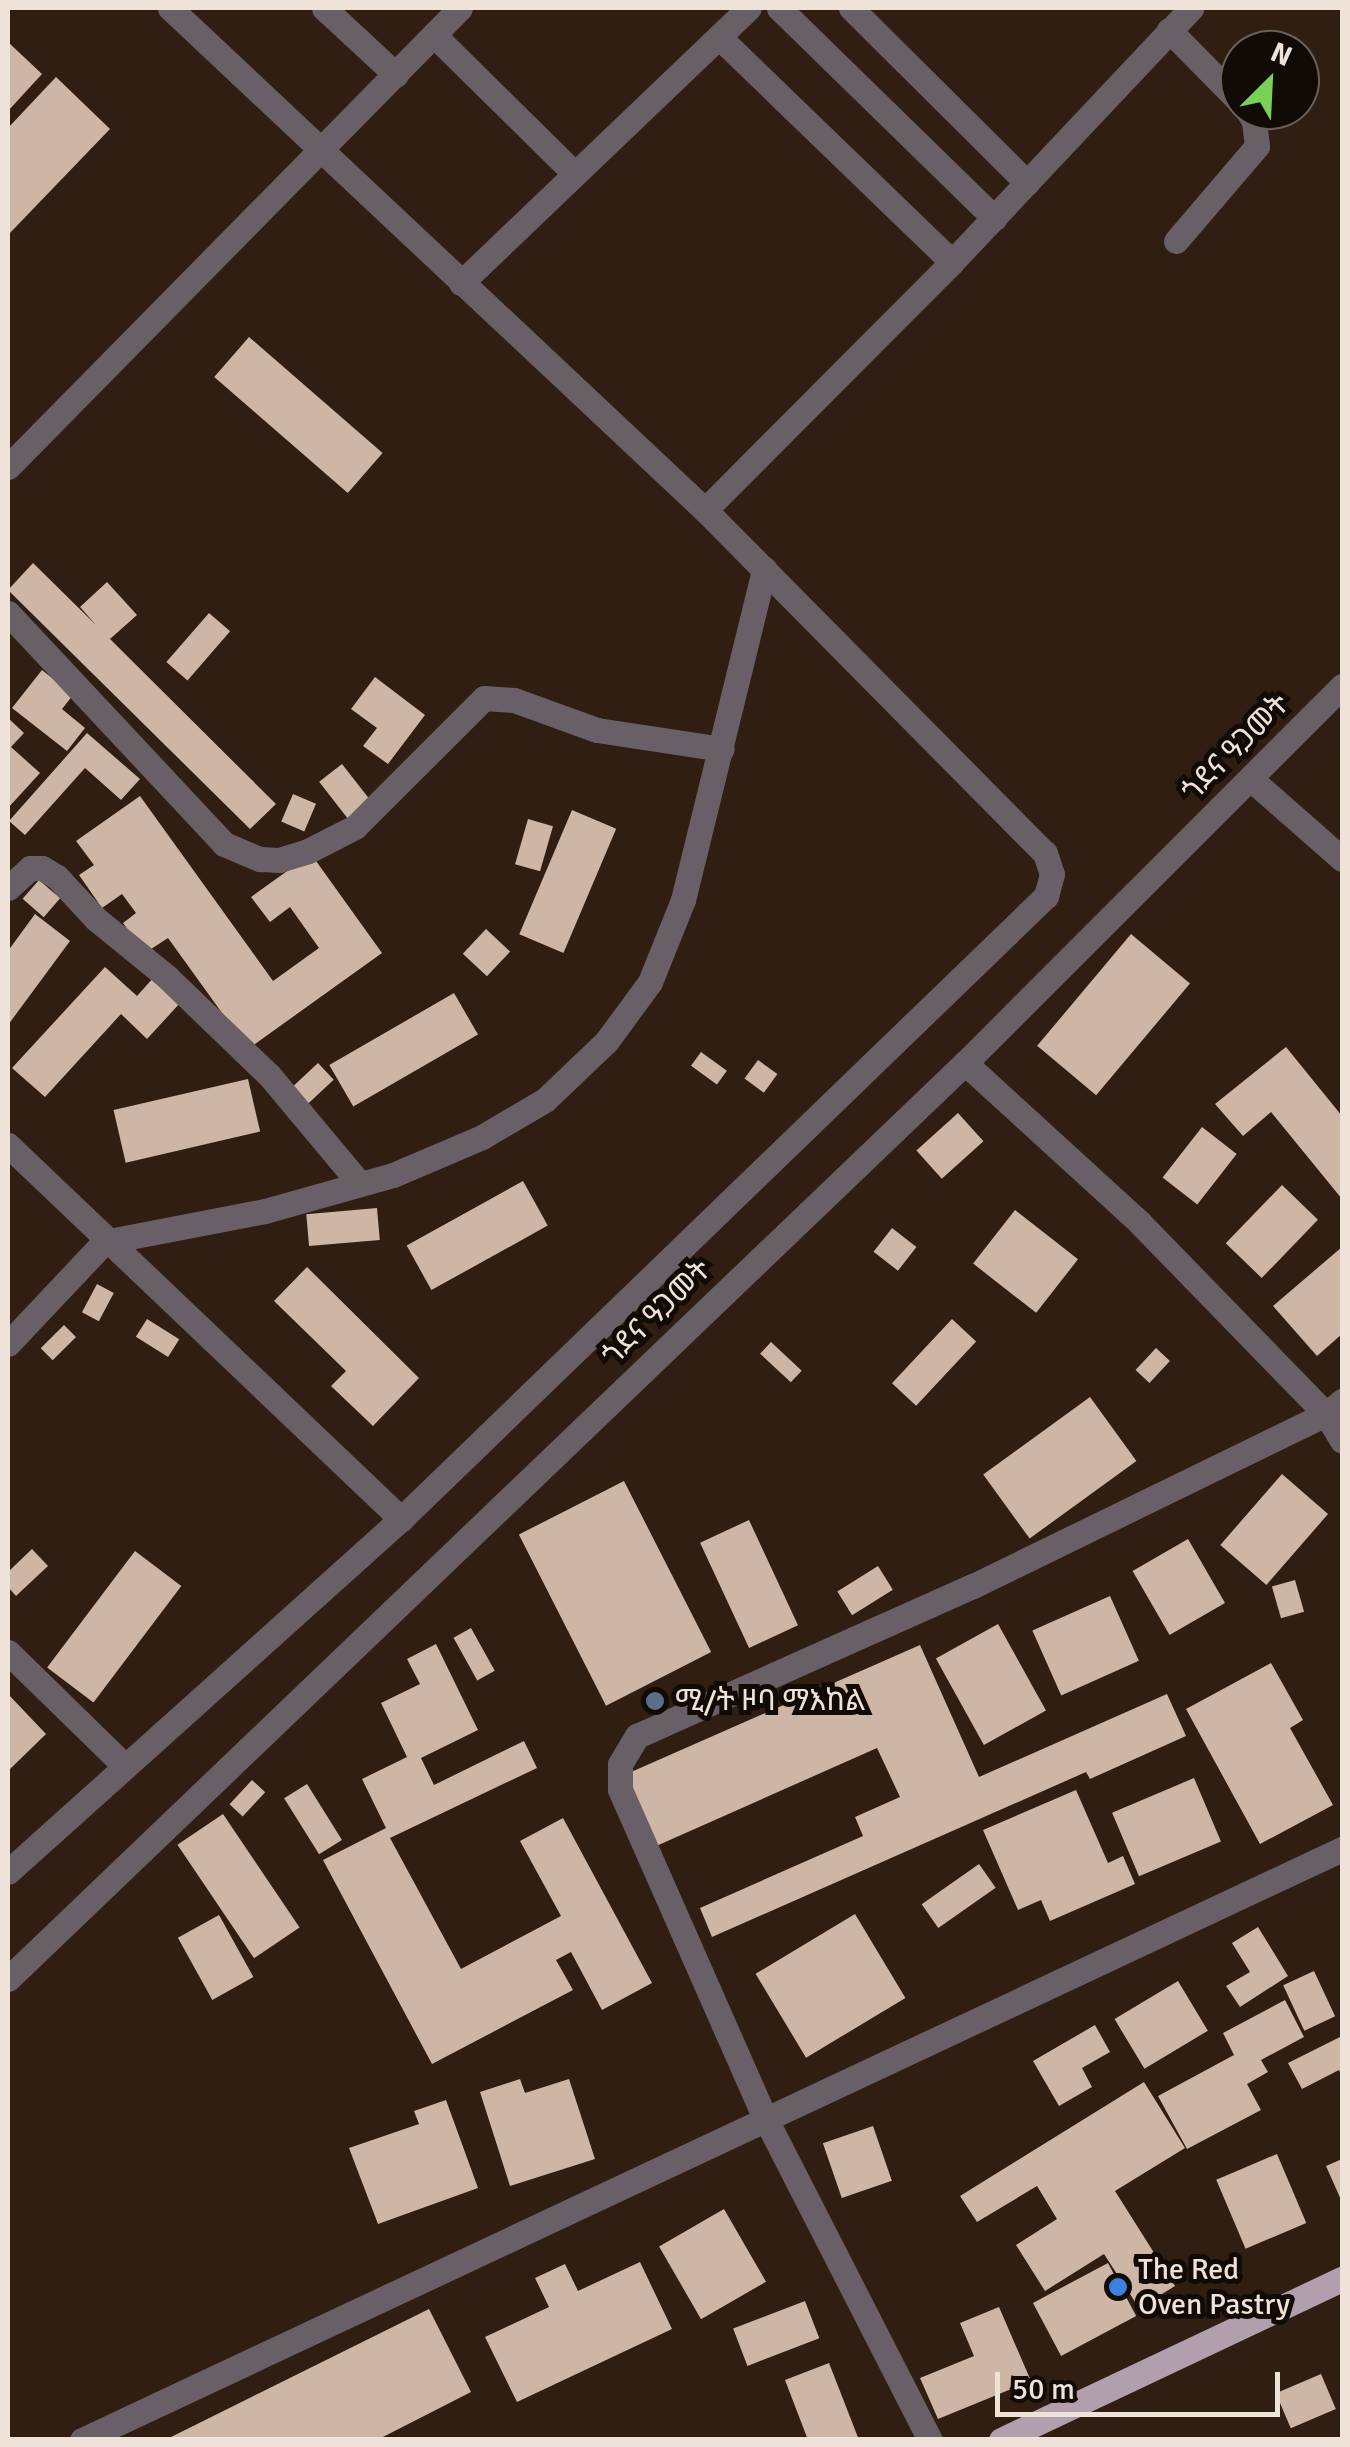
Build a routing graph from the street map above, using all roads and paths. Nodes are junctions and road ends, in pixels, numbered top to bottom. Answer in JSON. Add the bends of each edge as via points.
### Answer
{"nodes":[{"id":1,"x":170,"y":8,"type":"edge"},
{"id":2,"x":324,"y":8,"type":"edge"},
{"id":3,"x":460,"y":8,"type":"edge"},
{"id":4,"x":749,"y":8,"type":"edge"},
{"id":5,"x":779,"y":8,"type":"edge"},
{"id":6,"x":851,"y":8,"type":"edge"},
{"id":7,"x":1190,"y":8,"type":"edge"},
{"id":8,"x":1169,"y":30,"type":"junction"},
{"id":9,"x":434,"y":35,"type":"junction"},
{"id":10,"x":719,"y":37,"type":"junction"},
{"id":11,"x":396,"y":74,"type":"junction"},
{"id":12,"x":1220,"y":82,"type":"edge"},
{"id":13,"x":1253,"y":130,"type":"edge"},
{"id":14,"x":322,"y":150,"type":"junction"},
{"id":15,"x":575,"y":174,"type":"junction"},
{"id":16,"x":1026,"y":183,"type":"junction"},
{"id":17,"x":994,"y":218,"type":"junction"},
{"id":18,"x":1176,"y":241,"type":"dead end"},
{"id":19,"x":952,"y":262,"type":"junction"},
{"id":20,"x":460,"y":283,"type":"junction"},
{"id":21,"x":8,"y":466,"type":"edge"},
{"id":22,"x":705,"y":510,"type":"junction"},
{"id":23,"x":764,"y":569,"type":"junction"},
{"id":24,"x":8,"y":613,"type":"edge"},
{"id":25,"x":1342,"y":686,"type":"edge"},
{"id":26,"x":722,"y":748,"type":"junction"},
{"id":27,"x":1252,"y":780,"type":"junction"},
{"id":28,"x":1342,"y":859,"type":"edge"},
{"id":29,"x":8,"y":888,"type":"edge"},
{"id":30,"x":965,"y":1063,"type":"junction"},
{"id":31,"x":8,"y":1145,"type":"edge"},
{"id":32,"x":360,"y":1184,"type":"junction"},
{"id":33,"x":104,"y":1242,"type":"junction"},
{"id":34,"x":8,"y":1344,"type":"edge"},
{"id":35,"x":1334,"y":1407,"type":"edge"},
{"id":36,"x":1342,"y":1441,"type":"edge"},
{"id":37,"x":401,"y":1519,"type":"junction"},
{"id":38,"x":8,"y":1652,"type":"edge"},
{"id":39,"x":126,"y":1766,"type":"junction"},
{"id":40,"x":1342,"y":1849,"type":"edge"},
{"id":41,"x":8,"y":1872,"type":"edge"},
{"id":42,"x":8,"y":1979,"type":"edge"},
{"id":43,"x":764,"y":2116,"type":"junction"},
{"id":44,"x":1342,"y":2279,"type":"edge"},
{"id":45,"x":82,"y":2440,"type":"edge"},
{"id":46,"x":930,"y":2440,"type":"edge"},
{"id":47,"x":1000,"y":2440,"type":"edge"}],
"edges":[{"from":1,"to":14,"type":"street"},
{"from":2,"to":11,"type":"street"},
{"from":3,"to":9,"type":"street"},
{"from":4,"to":10,"type":"street"},
{"from":5,"to":17,"type":"street"},
{"from":6,"to":16,"type":"street"},
{"from":7,"to":8,"type":"street"},
{"from":8,"to":12,"type":"street"},
{"from":8,"to":16,"type":"street"},
{"from":9,"to":11,"type":"street"},
{"from":9,"to":15,"type":"street"},
{"from":10,"to":15,"type":"street"},
{"from":10,"to":19,"type":"street"},
{"from":11,"to":14,"type":"street"},
{"from":13,"to":18,"type":"street","via":[[1257,146]]},
{"from":14,"to":20,"type":"street"},
{"from":14,"to":21,"type":"street"},
{"from":15,"to":20,"type":"street"},
{"from":16,"to":17,"type":"street"},
{"from":17,"to":19,"type":"street"},
{"from":19,"to":22,"type":"street"},
{"from":20,"to":22,"type":"street"},
{"from":22,"to":23,"type":"street"},
{"from":23,"to":26,"type":"street"},
{"from":23,"to":37,"type":"street","via":[[1045,853],[1052,874],[1046,896]]},
{"from":24,"to":26,"type":"street","via":[[224,844],[260,859],[308,851],[355,827],[484,698],[514,700],[597,730]]},
{"from":25,"to":27,"type":"street","name":"ጎደና ዓጋመት"},
{"from":26,"to":32,"type":"street","via":[[670,933],[650,982],[606,1042],[545,1100],[498,1128]]},
{"from":27,"to":28,"type":"street"},
{"from":27,"to":30,"type":"street","name":"ጎደና ዓጋመት"},
{"from":29,"to":32,"type":"street","via":[[30,868],[57,878],[268,1075]]},
{"from":30,"to":35,"type":"street"},
{"from":30,"to":42,"type":"street","name":"ጎደና ዓጋመት"},
{"from":31,"to":33,"type":"street"},
{"from":32,"to":33,"type":"street","via":[[264,1211]]},
{"from":33,"to":34,"type":"street"},
{"from":33,"to":37,"type":"street"},
{"from":35,"to":36,"type":"street"},
{"from":35,"to":43,"type":"street","via":[[973,1586],[638,1736],[620,1764],[620,1789]]},
{"from":37,"to":39,"type":"street"},
{"from":38,"to":39,"type":"street"},
{"from":39,"to":41,"type":"street"},
{"from":40,"to":43,"type":"street"},
{"from":43,"to":45,"type":"street"},
{"from":43,"to":46,"type":"street"},
{"from":44,"to":47,"type":"main road"}]}
